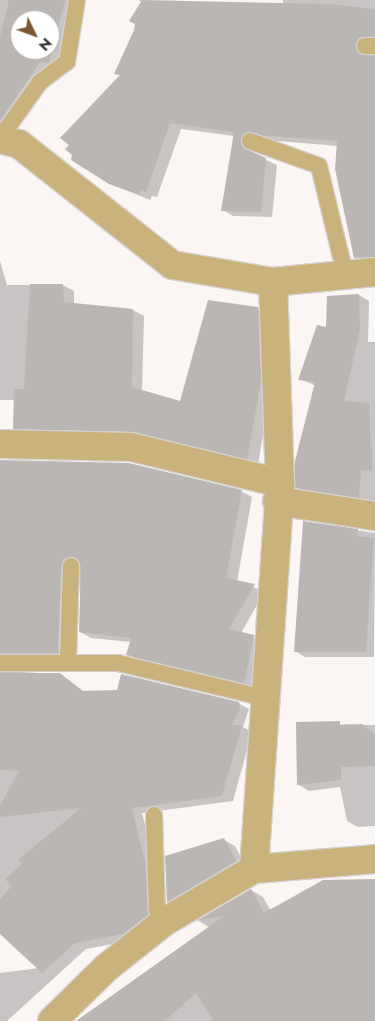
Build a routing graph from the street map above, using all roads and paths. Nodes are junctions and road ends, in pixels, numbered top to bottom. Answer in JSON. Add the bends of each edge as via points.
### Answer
{"nodes":[{"id":1,"x":77,"y":0,"type":"edge"},
{"id":2,"x":0,"y":139,"type":"edge"},
{"id":3,"x":250,"y":140,"type":"dead end"},
{"id":4,"x":375,"y":272,"type":"edge"},
{"id":5,"x":346,"y":278,"type":"junction"},
{"id":6,"x":273,"y":282,"type":"junction"},
{"id":7,"x":0,"y":444,"type":"edge"},
{"id":8,"x":278,"y":492,"type":"junction"},
{"id":9,"x":375,"y":516,"type":"edge"},
{"id":10,"x":71,"y":566,"type":"dead end"},
{"id":11,"x":68,"y":660,"type":"junction"},
{"id":12,"x":0,"y":662,"type":"edge"},
{"id":13,"x":265,"y":698,"type":"junction"},
{"id":14,"x":154,"y":815,"type":"dead end"},
{"id":15,"x":375,"y":859,"type":"edge"},
{"id":16,"x":254,"y":869,"type":"junction"},
{"id":17,"x":164,"y":922,"type":"junction"},
{"id":18,"x":65,"y":1017,"type":"edge"}],
"edges":[{"from":1,"to":2,"type":"lane","via":[[67,62],[40,82]]},
{"from":2,"to":6,"type":"street","via":[[19,144],[172,265]]},
{"from":3,"to":5,"type":"lane","via":[[319,166]]},
{"from":4,"to":5,"type":"street"},
{"from":5,"to":6,"type":"street"},
{"from":6,"to":8,"type":"street"},
{"from":7,"to":8,"type":"street","via":[[131,447]]},
{"from":8,"to":9,"type":"street"},
{"from":8,"to":13,"type":"street"},
{"from":10,"to":11,"type":"lane"},
{"from":11,"to":12,"type":"lane"},
{"from":11,"to":13,"type":"lane","via":[[118,663]]},
{"from":13,"to":16,"type":"street"},
{"from":14,"to":17,"type":"lane","via":[[157,910]]},
{"from":15,"to":16,"type":"street"},
{"from":16,"to":17,"type":"street"},
{"from":17,"to":18,"type":"street","via":[[106,968]]}]}
